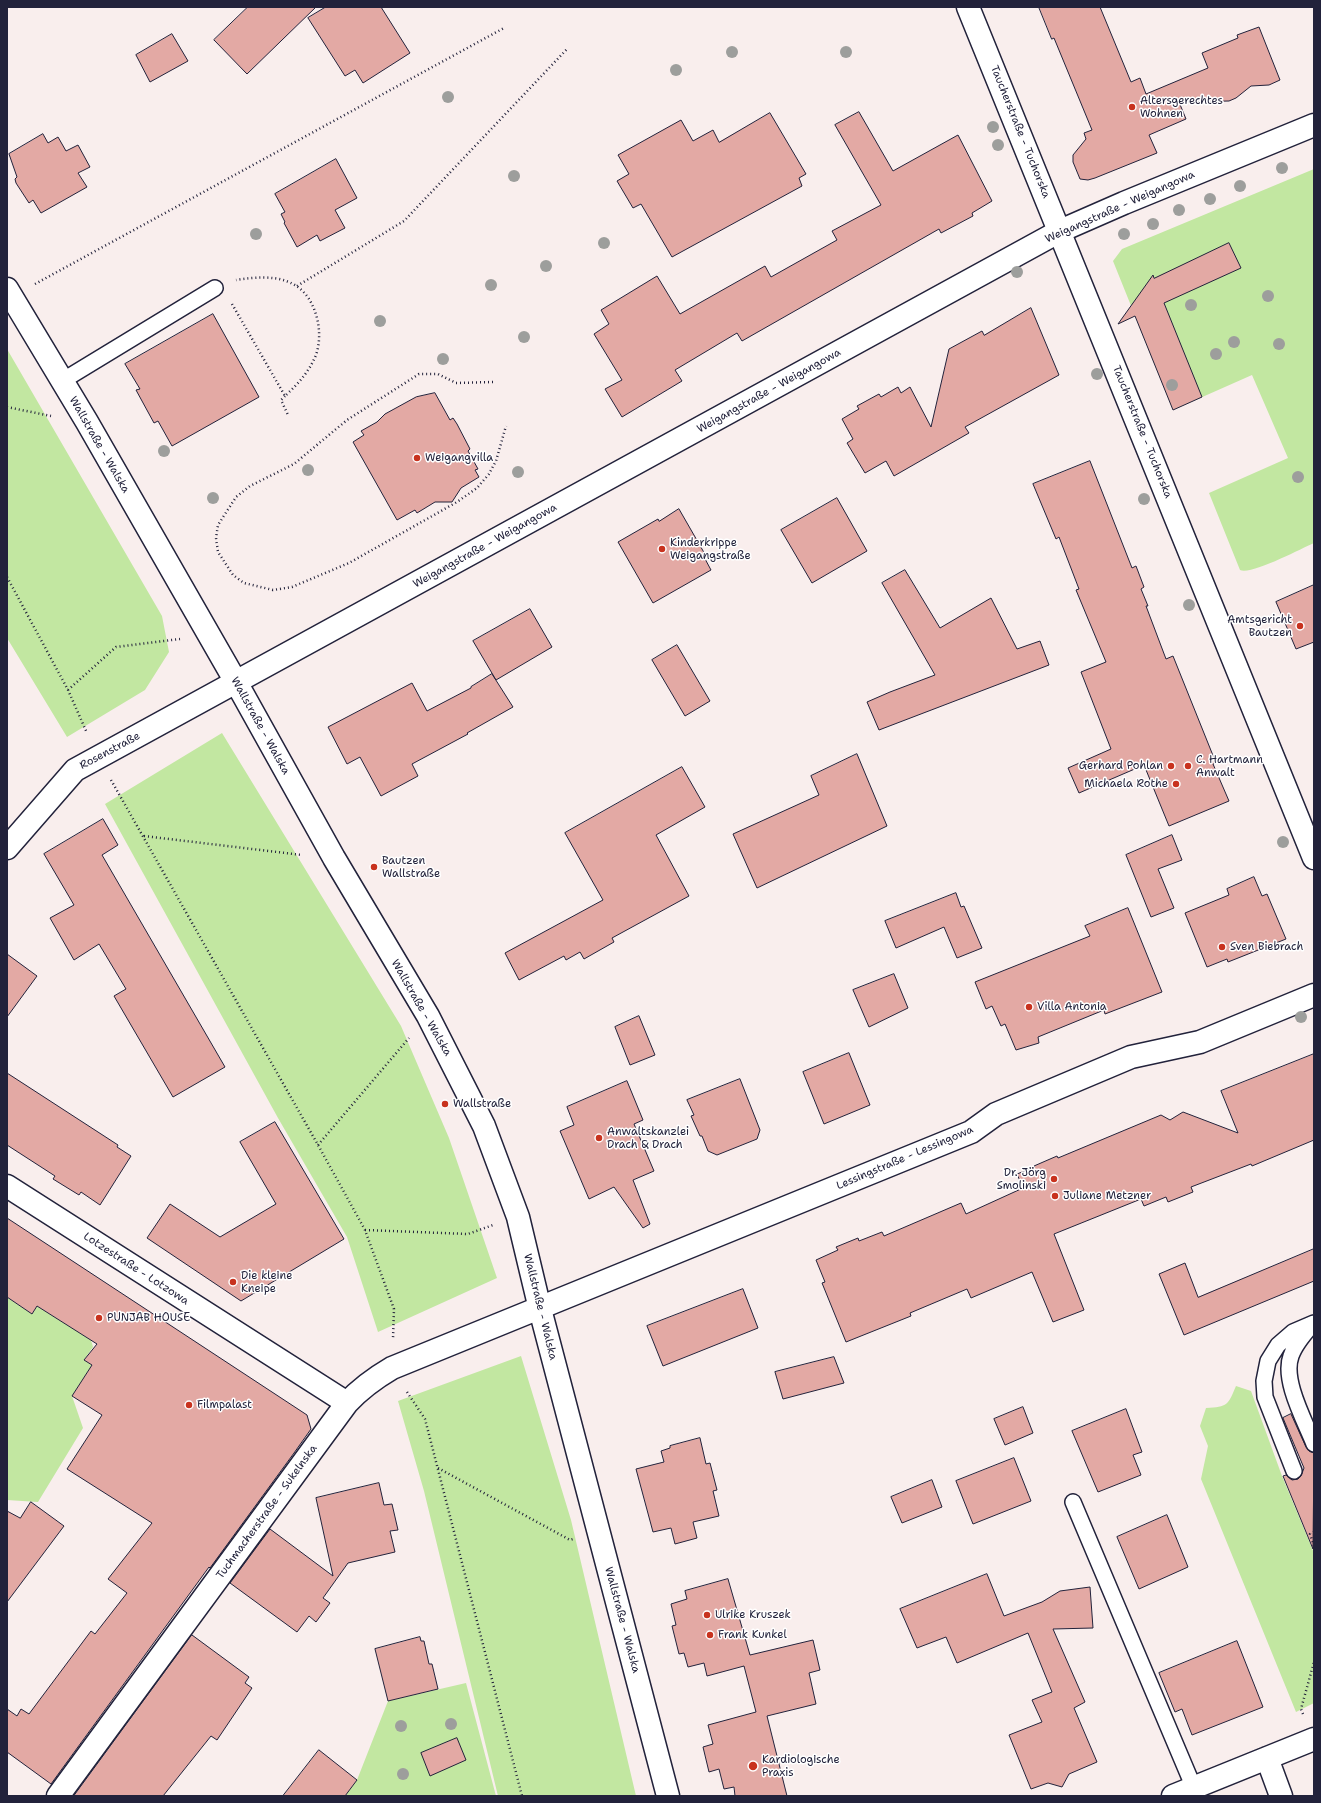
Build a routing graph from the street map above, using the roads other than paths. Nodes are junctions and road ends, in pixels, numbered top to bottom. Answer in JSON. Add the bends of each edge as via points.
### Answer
{"nodes":[{"id":1,"x":968,"y":7,"type":"edge"},
{"id":2,"x":1314,"y":125,"type":"edge"},
{"id":3,"x":1060,"y":231,"type":"junction"},
{"id":4,"x":218,"y":287,"type":"road end"},
{"id":5,"x":9,"y":293,"type":"edge"},
{"id":6,"x":62,"y":381,"type":"junction"},
{"id":7,"x":236,"y":682,"type":"junction"},
{"id":8,"x":7,"y":848,"type":"edge"},
{"id":9,"x":1314,"y":858,"type":"edge"},
{"id":10,"x":1314,"y":995,"type":"edge"},
{"id":11,"x":7,"y":1186,"type":"edge"},
{"id":12,"x":540,"y":1309,"type":"junction"},
{"id":13,"x":1314,"y":1323,"type":"edge"},
{"id":14,"x":347,"y":1403,"type":"junction"},
{"id":15,"x":1314,"y":1444,"type":"edge"},
{"id":16,"x":1294,"y":1471,"type":"dead end"},
{"id":17,"x":1073,"y":1502,"type":"dead end"},
{"id":18,"x":1313,"y":1739,"type":"edge"},
{"id":19,"x":1267,"y":1758,"type":"junction"},
{"id":20,"x":1194,"y":1788,"type":"junction"},
{"id":21,"x":58,"y":1796,"type":"edge"},
{"id":22,"x":668,"y":1796,"type":"edge"},
{"id":23,"x":1173,"y":1796,"type":"edge"},
{"id":24,"x":1281,"y":1796,"type":"edge"}],
"edges":[{"from":1,"to":3,"type":"street","name":"Taucherstraße - Tuchorska"},
{"from":2,"to":3,"type":"street","name":"Weigangstraße - Weigangowa"},
{"from":3,"to":7,"type":"street","name":"Weigangstraße - Weigangowa"},
{"from":3,"to":9,"type":"street","name":"Taucherstraße - Tuchorska"},
{"from":4,"to":6,"type":"lane"},
{"from":5,"to":6,"type":"street","name":"Wallstraße - Walska"},
{"from":6,"to":7,"type":"street","name":"Wallstraße - Walska"},
{"from":7,"to":8,"type":"street","name":"Rosenstraße","via":[[74,770]]},
{"from":7,"to":12,"type":"street","name":"Wallstraße - Walska","via":[[334,858],[428,1016],[484,1126],[518,1217]]},
{"from":10,"to":12,"type":"street","name":"Lessingstraße - Lessingowa","via":[[1200,1042],[1132,1057],[996,1114],[971,1132]]},
{"from":11,"to":14,"type":"street","name":"Lotzestraße - Lotzowa"},
{"from":12,"to":14,"type":"street","name":"Tuchmacherstraße - Sukelnska","via":[[392,1368],[362,1387]]},
{"from":12,"to":22,"type":"street","name":"Wallstraße - Walska"},
{"from":13,"to":15,"type":"lane","via":[[1301,1337],[1290,1356],[1289,1371],[1291,1387]]},
{"from":13,"to":16,"type":"lane","via":[[1293,1332],[1278,1345],[1268,1362],[1264,1381],[1265,1398]]},
{"from":14,"to":21,"type":"street","name":"Tuchmacherstraße - Sukelnska"},
{"from":17,"to":20,"type":"lane"},
{"from":18,"to":19,"type":"street"},
{"from":19,"to":20,"type":"street"},
{"from":19,"to":24,"type":"street"},
{"from":20,"to":23,"type":"street"}]}
